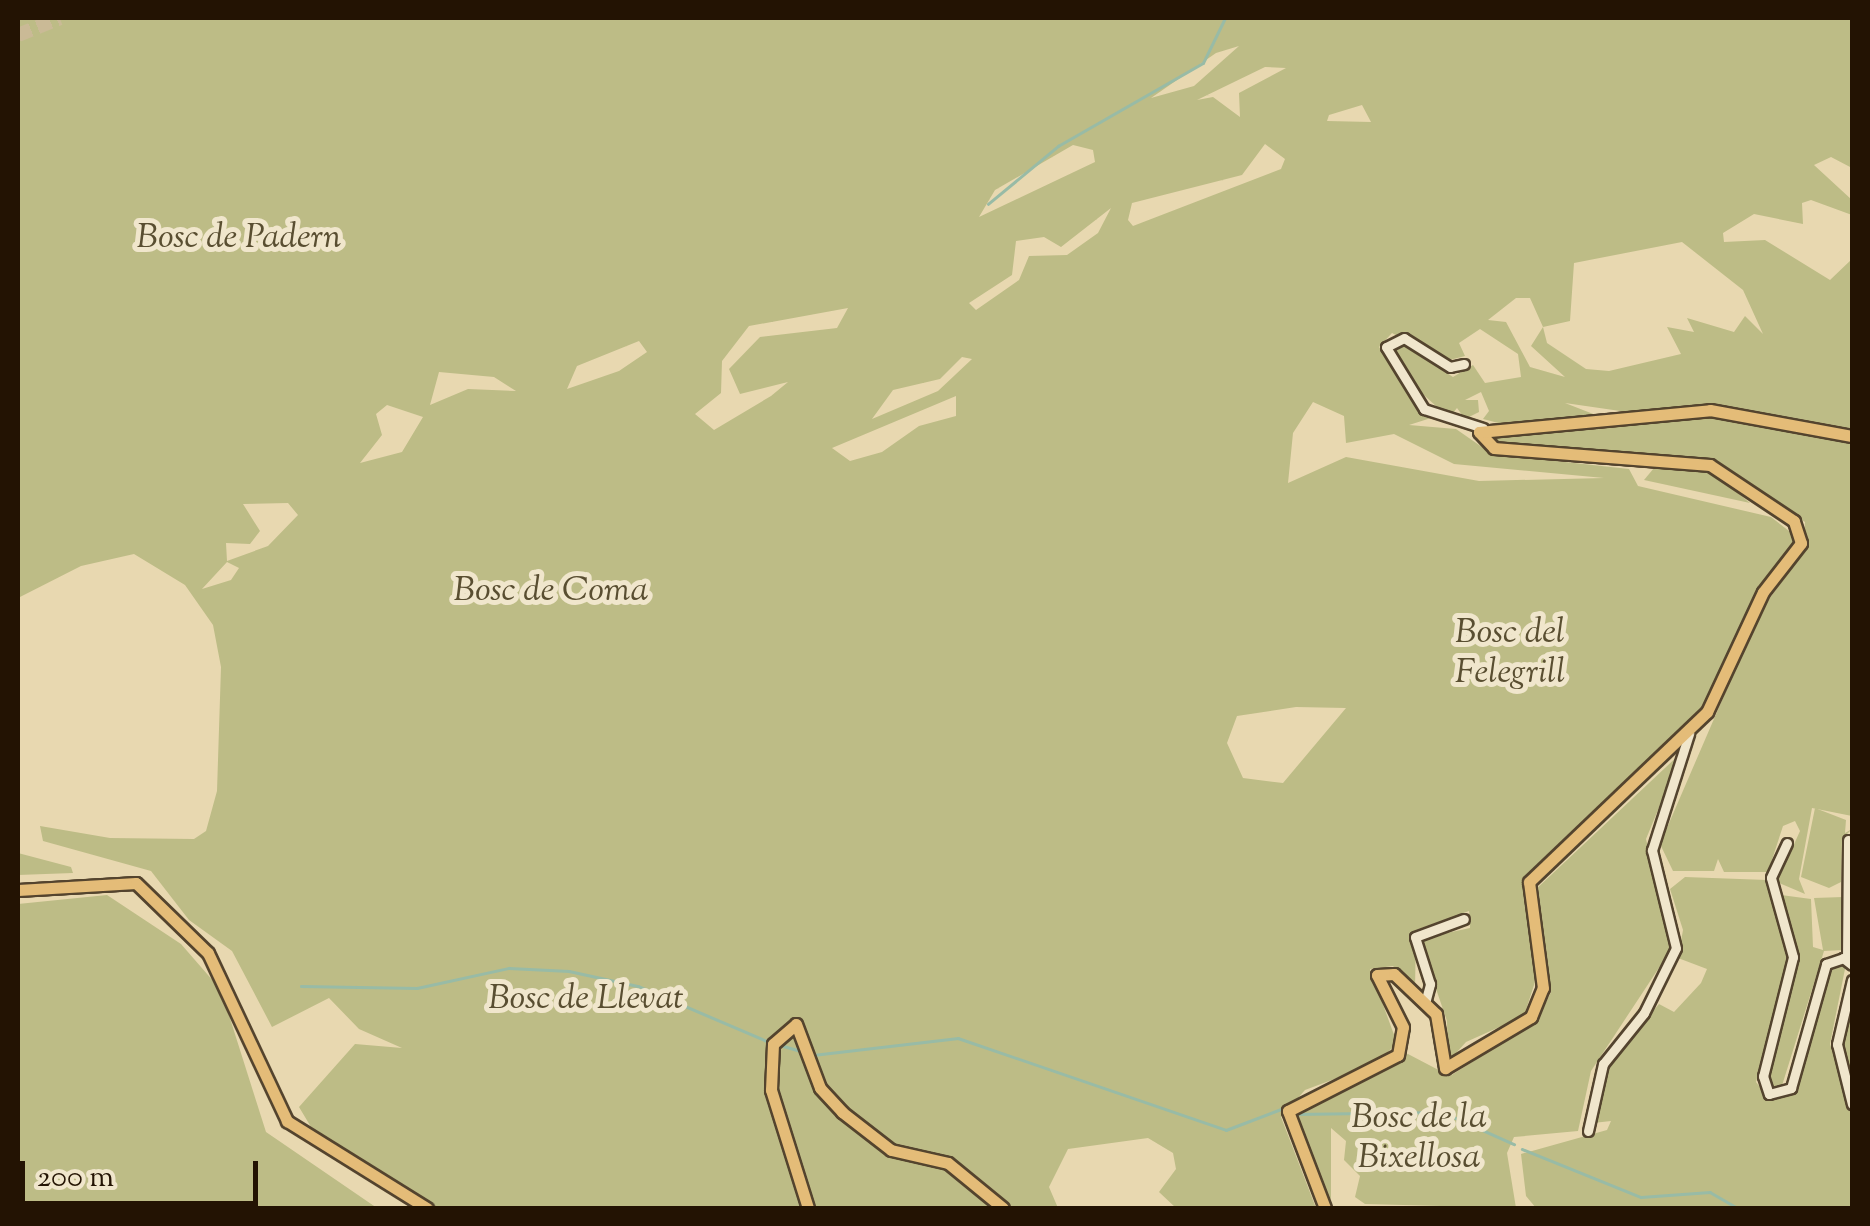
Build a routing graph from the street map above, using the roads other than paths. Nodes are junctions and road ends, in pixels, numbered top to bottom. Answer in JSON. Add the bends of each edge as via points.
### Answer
{"nodes":[{"id":1,"x":1464,"y":364,"type":"dead end"},
{"id":2,"x":1483,"y":428,"type":"junction"},
{"id":3,"x":1852,"y":436,"type":"edge"},
{"id":4,"x":1689,"y":734,"type":"junction"},
{"id":5,"x":1848,"y":840,"type":"dead end"},
{"id":6,"x":1786,"y":842,"type":"dead end"},
{"id":7,"x":18,"y":890,"type":"edge"},
{"id":8,"x":1464,"y":919,"type":"dead end"},
{"id":9,"x":1850,"y":962,"type":"edge"},
{"id":10,"x":1852,"y":980,"type":"edge"},
{"id":11,"x":1425,"y":1003,"type":"junction"},
{"id":12,"x":1852,"y":1104,"type":"edge"},
{"id":13,"x":1588,"y":1131,"type":"dead end"},
{"id":14,"x":427,"y":1208,"type":"edge"},
{"id":15,"x":808,"y":1208,"type":"edge"},
{"id":16,"x":1003,"y":1208,"type":"edge"},
{"id":17,"x":1325,"y":1208,"type":"edge"}],
"edges":[{"from":1,"to":2,"type":"street","via":[[1450,367],[1404,338],[1386,347],[1424,409]]},
{"from":2,"to":3,"type":"main road","via":[[1551,431],[1710,410]]},
{"from":2,"to":4,"type":"main road","via":[[1480,441],[1494,448],[1710,466],[1800,528],[1797,553],[1762,592],[1736,665]]},
{"from":4,"to":11,"type":"main road","via":[[1530,882],[1543,988],[1531,1017],[1445,1068],[1440,1022]]},
{"from":4,"to":13,"type":"street","via":[[1652,850],[1676,948],[1644,1013],[1602,1064]]},
{"from":5,"to":9,"type":"street"},
{"from":6,"to":9,"type":"street","via":[[1771,878],[1793,956],[1763,1076],[1769,1094],[1791,1088],[1826,964]]},
{"from":7,"to":14,"type":"main road","via":[[136,883],[208,953],[287,1122]]},
{"from":8,"to":11,"type":"street","via":[[1415,937],[1430,984]]},
{"from":10,"to":12,"type":"street","via":[[1836,1044]]},
{"from":11,"to":17,"type":"main road","via":[[1394,974],[1377,975],[1402,1027],[1398,1054],[1288,1111]]},
{"from":15,"to":16,"type":"main road","via":[[771,1090],[773,1044],[796,1024],[820,1088],[842,1112],[891,1150],[948,1163]]}]}
